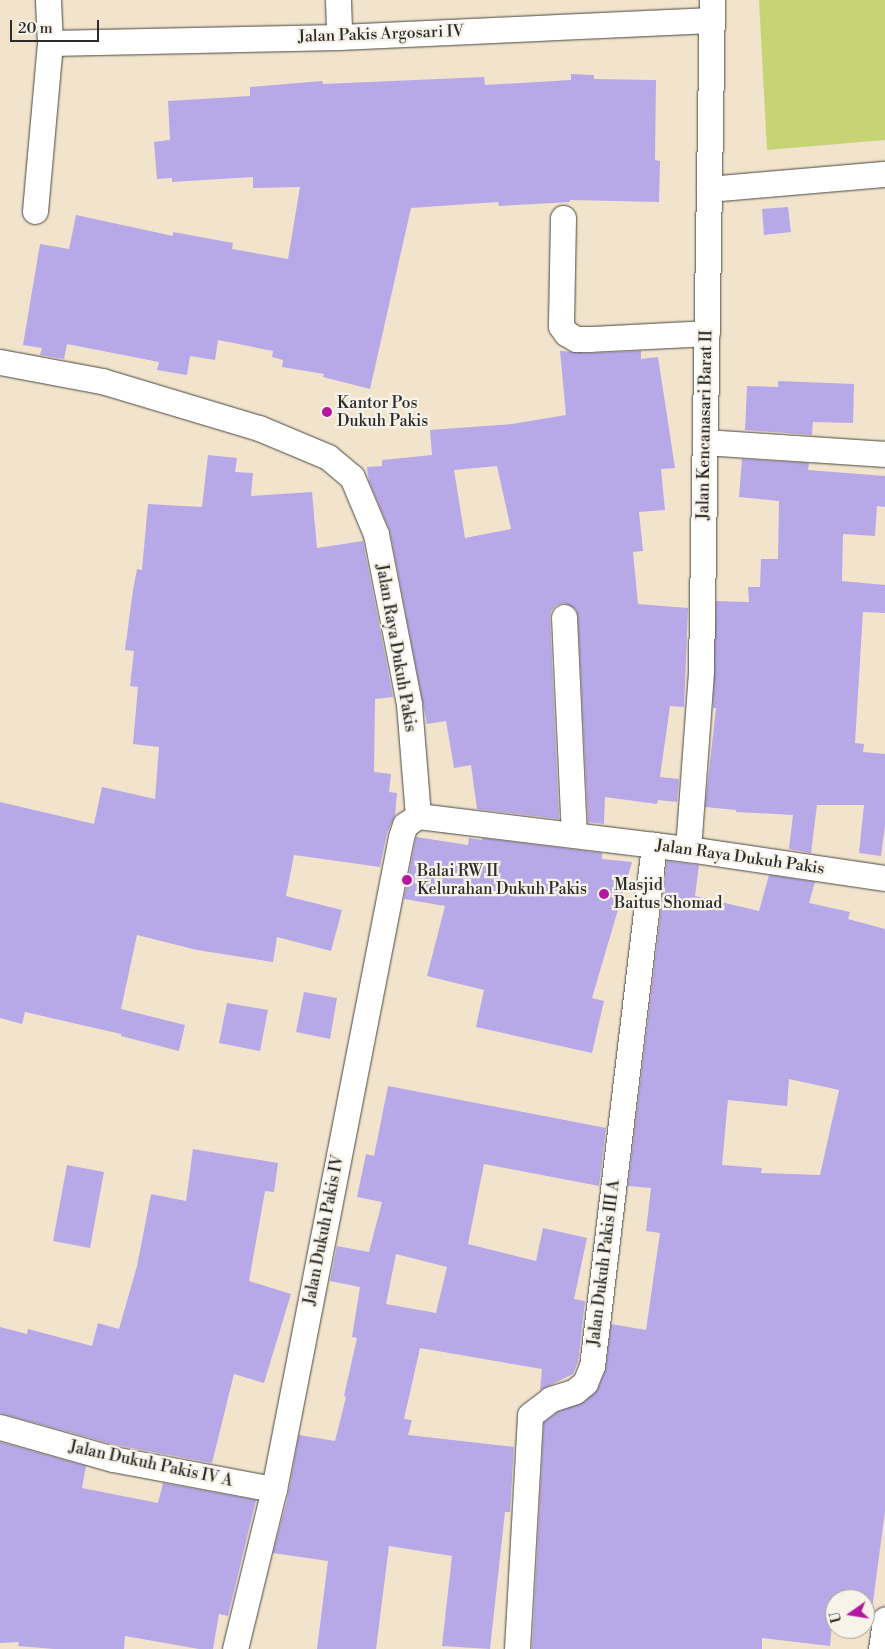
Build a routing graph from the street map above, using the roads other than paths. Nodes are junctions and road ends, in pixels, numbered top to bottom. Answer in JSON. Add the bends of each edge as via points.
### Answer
{"nodes":[{"id":1,"x":48,"y":0,"type":"edge"},
{"id":2,"x":338,"y":0,"type":"edge"},
{"id":3,"x":712,"y":10,"type":"edge"},
{"id":4,"x":339,"y":37,"type":"junction"},
{"id":5,"x":50,"y":43,"type":"junction"},
{"id":6,"x":885,"y":174,"type":"edge"},
{"id":7,"x":709,"y":189,"type":"junction"},
{"id":8,"x":35,"y":211,"type":"dead end"},
{"id":9,"x":563,"y":218,"type":"dead end"},
{"id":10,"x":707,"y":333,"type":"junction"},
{"id":11,"x":0,"y":362,"type":"edge"},
{"id":12,"x":705,"y":442,"type":"junction"},
{"id":13,"x":885,"y":454,"type":"edge"},
{"id":14,"x":564,"y":617,"type":"dead end"},
{"id":15,"x":418,"y":816,"type":"junction"},
{"id":16,"x":574,"y":835,"type":"junction"},
{"id":17,"x":654,"y":845,"type":"junction"},
{"id":18,"x":688,"y":849,"type":"junction"},
{"id":19,"x":885,"y":878,"type":"edge"},
{"id":20,"x":0,"y":1427,"type":"edge"},
{"id":21,"x":274,"y":1489,"type":"junction"},
{"id":22,"x":885,"y":1619,"type":"edge"},
{"id":23,"x":235,"y":1649,"type":"edge"},
{"id":24,"x":517,"y":1649,"type":"edge"},
{"id":25,"x":881,"y":1649,"type":"edge"}],
"edges":[{"from":1,"to":5,"type":"street"},
{"from":2,"to":4,"type":"street"},
{"from":3,"to":4,"type":"street","name":"Jalan Pakis Argosari IV"},
{"from":3,"to":7,"type":"street","name":"Jalan Kencanasari Barat II"},
{"from":4,"to":5,"type":"street","name":"Jalan Pakis Argosari IV"},
{"from":5,"to":8,"type":"street"},
{"from":6,"to":7,"type":"street"},
{"from":7,"to":10,"type":"street","name":"Jalan Kencanasari Barat II"},
{"from":9,"to":10,"type":"street","via":[[561,326],[566,334],[576,339],[590,339]]},
{"from":10,"to":12,"type":"street","name":"Jalan Kencanasari Barat II"},
{"from":11,"to":15,"type":"street","name":"Jalan Raya Dukuh Pakis","via":[[102,381],[259,428],[328,457],[352,477],[376,534],[409,704]]},
{"from":12,"to":13,"type":"street"},
{"from":12,"to":18,"type":"street","name":"Jalan Kencanasari Barat II","via":[[701,670]]},
{"from":14,"to":16,"type":"street"},
{"from":15,"to":16,"type":"street","name":"Jalan Raya Dukuh Pakis"},
{"from":15,"to":21,"type":"street","name":"Jalan Dukuh Pakis IV","via":[[405,826],[391,882]]},
{"from":16,"to":17,"type":"street","name":"Jalan Raya Dukuh Pakis"},
{"from":17,"to":18,"type":"street","name":"Jalan Raya Dukuh Pakis"},
{"from":17,"to":24,"type":"street","name":"Jalan Dukuh Pakis III A","via":[[592,1366],[585,1384],[575,1391],[551,1398],[530,1415]]},
{"from":18,"to":19,"type":"street","name":"Jalan Raya Dukuh Pakis"},
{"from":20,"to":21,"type":"street","name":"Jalan Dukuh Pakis IV A","via":[[113,1459]]},
{"from":21,"to":23,"type":"street","name":"Jalan Dukuh Pakis IV"},
{"from":22,"to":25,"type":"street"}]}
